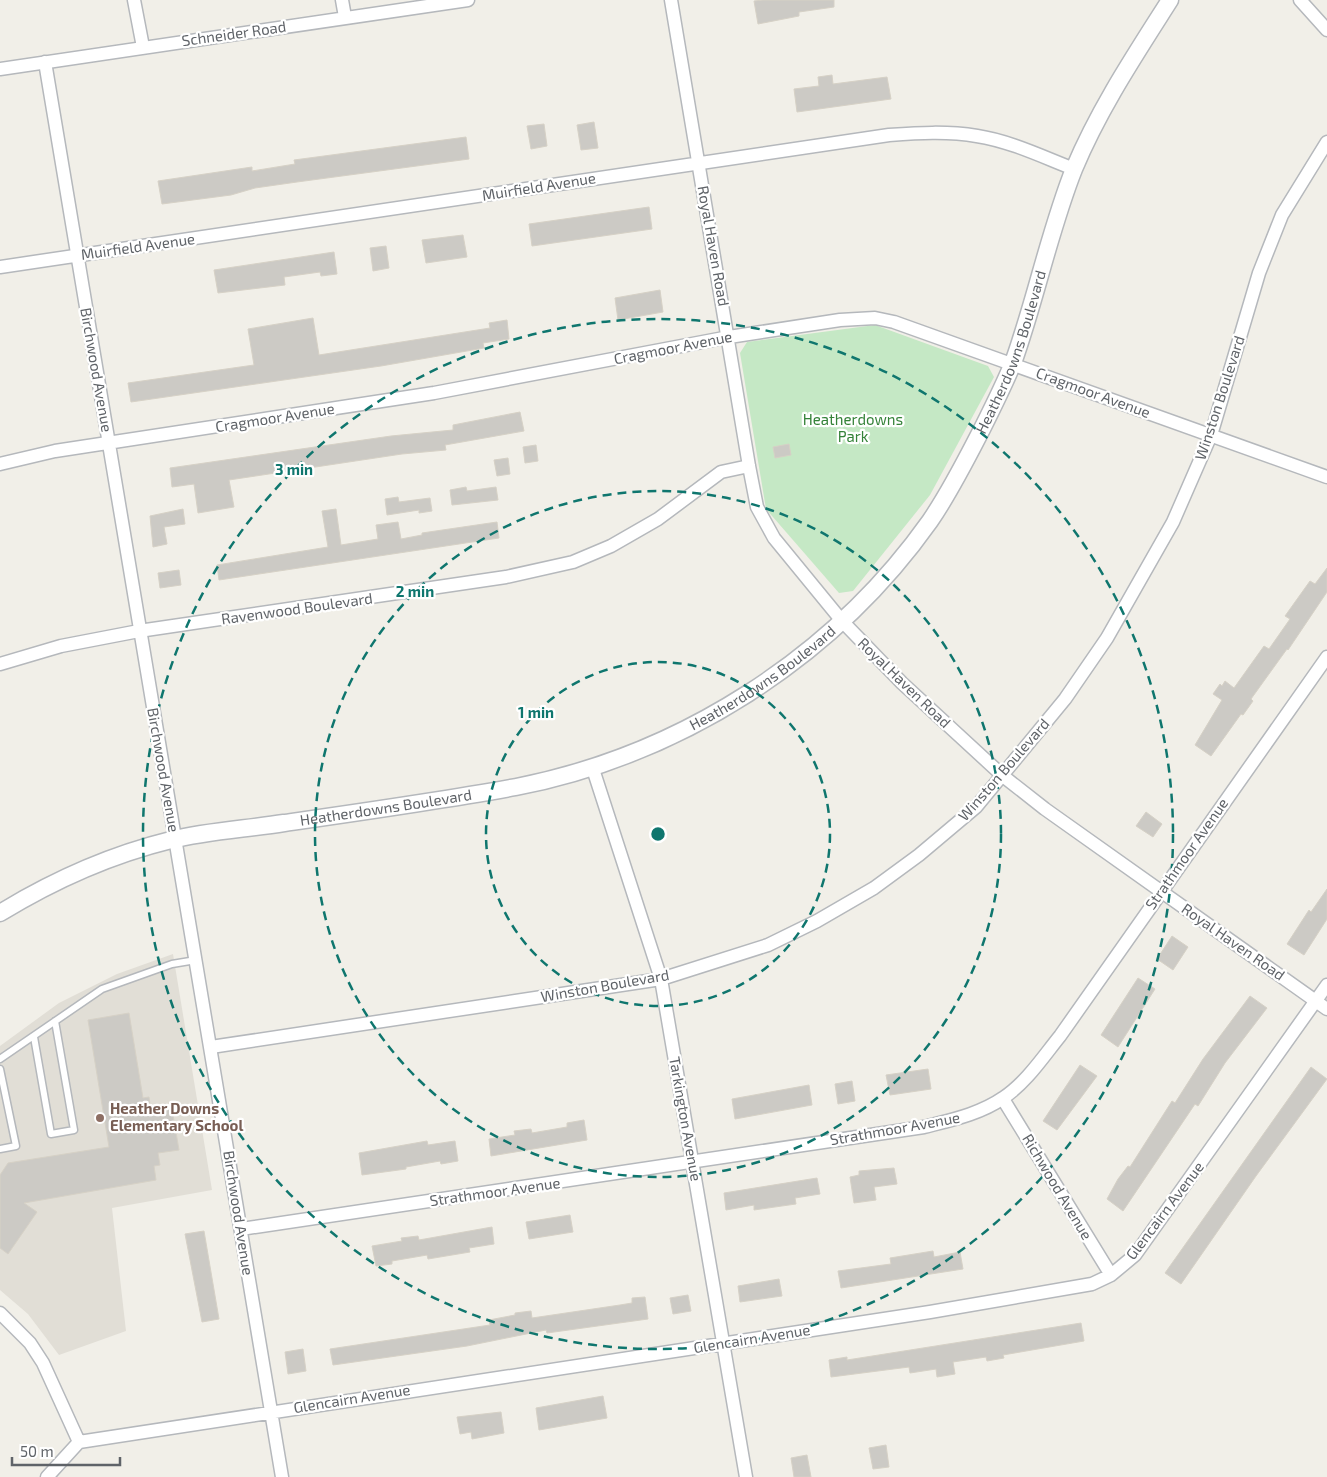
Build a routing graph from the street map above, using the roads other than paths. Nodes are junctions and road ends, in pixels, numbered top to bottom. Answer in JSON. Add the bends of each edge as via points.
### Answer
{"nodes":[{"id":1,"x":134,"y":0,"type":"edge"},
{"id":2,"x":342,"y":0,"type":"edge"},
{"id":3,"x":468,"y":0,"type":"edge"},
{"id":4,"x":671,"y":0,"type":"edge"},
{"id":5,"x":1170,"y":0,"type":"edge"},
{"id":6,"x":1300,"y":0,"type":"edge"},
{"id":7,"x":345,"y":17,"type":"junction"},
{"id":8,"x":1327,"y":30,"type":"edge"},
{"id":9,"x":143,"y":47,"type":"junction"},
{"id":10,"x":45,"y":62,"type":"junction"},
{"id":11,"x":0,"y":69,"type":"edge"},
{"id":12,"x":1327,"y":142,"type":"edge"},
{"id":13,"x":698,"y":162,"type":"junction"},
{"id":14,"x":1074,"y":169,"type":"junction"},
{"id":15,"x":77,"y":256,"type":"junction"},
{"id":16,"x":0,"y":267,"type":"edge"},
{"id":17,"x":729,"y":337,"type":"junction"},
{"id":18,"x":1012,"y":364,"type":"junction"},
{"id":19,"x":1211,"y":435,"type":"junction"},
{"id":20,"x":109,"y":443,"type":"junction"},
{"id":21,"x":0,"y":464,"type":"edge"},
{"id":22,"x":749,"y":466,"type":"junction"},
{"id":23,"x":1327,"y":477,"type":"edge"},
{"id":24,"x":842,"y":621,"type":"junction"},
{"id":25,"x":139,"y":631,"type":"junction"},
{"id":26,"x":1327,"y":657,"type":"edge"},
{"id":27,"x":0,"y":664,"type":"edge"},
{"id":28,"x":593,"y":769,"type":"junction"},
{"id":29,"x":1003,"y":776,"type":"junction"},
{"id":30,"x":174,"y":839,"type":"junction"},
{"id":31,"x":1161,"y":891,"type":"junction"},
{"id":32,"x":0,"y":913,"type":"edge"},
{"id":33,"x":196,"y":960,"type":"junction"},
{"id":34,"x":661,"y":979,"type":"junction"},
{"id":35,"x":1327,"y":985,"type":"edge"},
{"id":36,"x":1316,"y":1001,"type":"junction"},
{"id":37,"x":1327,"y":1009,"type":"edge"},
{"id":38,"x":55,"y":1021,"type":"junction"},
{"id":39,"x":34,"y":1036,"type":"junction"},
{"id":40,"x":211,"y":1047,"type":"junction"},
{"id":41,"x":0,"y":1059,"type":"edge"},
{"id":42,"x":0,"y":1069,"type":"edge"},
{"id":43,"x":1003,"y":1098,"type":"junction"},
{"id":44,"x":0,"y":1149,"type":"edge"},
{"id":45,"x":693,"y":1162,"type":"junction"},
{"id":46,"x":241,"y":1229,"type":"junction"},
{"id":47,"x":1111,"y":1275,"type":"junction"},
{"id":48,"x":0,"y":1313,"type":"edge"},
{"id":49,"x":724,"y":1343,"type":"junction"},
{"id":50,"x":271,"y":1412,"type":"junction"},
{"id":51,"x":79,"y":1442,"type":"junction"},
{"id":52,"x":47,"y":1477,"type":"edge"},
{"id":53,"x":282,"y":1477,"type":"edge"},
{"id":54,"x":746,"y":1477,"type":"edge"}],
"edges":[{"from":1,"to":9,"type":"street"},
{"from":2,"to":7,"type":"street"},
{"from":3,"to":7,"type":"street","name":"Schneider Road"},
{"from":4,"to":13,"type":"street","name":"Royal Haven Road"},
{"from":5,"to":14,"type":"street","name":"Heatherdowns Boulevard","via":[[1112,91]]},
{"from":6,"to":8,"type":"street"},
{"from":7,"to":9,"type":"street","name":"Schneider Road"},
{"from":9,"to":10,"type":"street","name":"Schneider Road"},
{"from":10,"to":11,"type":"street","name":"Schneider Road"},
{"from":10,"to":15,"type":"street","name":"Birchwood Avenue"},
{"from":12,"to":19,"type":"street","name":"Winston Boulevard","via":[[1282,215],[1259,273]]},
{"from":13,"to":14,"type":"street","name":"Muirfield Avenue","via":[[889,135],[949,133],[1003,142]]},
{"from":13,"to":15,"type":"street","name":"Muirfield Avenue"},
{"from":13,"to":17,"type":"street","name":"Royal Haven Road"},
{"from":14,"to":18,"type":"street","name":"Heatherdowns Boulevard"},
{"from":15,"to":16,"type":"street","name":"Muirfield Avenue"},
{"from":15,"to":20,"type":"street","name":"Birchwood Avenue"},
{"from":17,"to":18,"type":"street","name":"Cragmoor Avenue","via":[[874,318],[894,322]]},
{"from":17,"to":20,"type":"street","name":"Cragmoor Avenue","via":[[434,393]]},
{"from":17,"to":22,"type":"street","name":"Royal Haven Road"},
{"from":18,"to":19,"type":"street","name":"Cragmoor Avenue"},
{"from":18,"to":24,"type":"street","name":"Heatherdowns Boulevard","via":[[974,444],[930,520],[900,560]]},
{"from":19,"to":23,"type":"street","name":"Cragmoor Avenue"},
{"from":19,"to":29,"type":"street","name":"Winston Boulevard","via":[[1173,522],[1107,638],[1065,699]]},
{"from":20,"to":21,"type":"street","name":"Cragmoor Avenue"},
{"from":20,"to":25,"type":"street","name":"Birchwood Avenue"},
{"from":22,"to":24,"type":"street","name":"Royal Haven Road","via":[[757,507],[764,522]]},
{"from":22,"to":25,"type":"street","name":"Ravenwood Boulevard","via":[[721,472],[658,519],[611,546],[574,562],[506,577]]},
{"from":24,"to":28,"type":"street","name":"Heatherdowns Boulevard","via":[[774,677],[720,710]]},
{"from":24,"to":29,"type":"street","name":"Royal Haven Road","via":[[902,683]]},
{"from":25,"to":27,"type":"street","name":"Ravenwood Boulevard","via":[[61,646]]},
{"from":25,"to":30,"type":"street","name":"Birchwood Avenue"},
{"from":26,"to":31,"type":"street","name":"Strathmoor Avenue"},
{"from":28,"to":30,"type":"street","name":"Heatherdowns Boulevard","via":[[519,786],[372,811]]},
{"from":28,"to":34,"type":"street","name":"Tarkington Avenue"},
{"from":29,"to":31,"type":"street","name":"Royal Haven Road"},
{"from":29,"to":34,"type":"street","name":"Winston Boulevard","via":[[948,833],[874,888],[768,945]]},
{"from":30,"to":32,"type":"street","name":"Heatherdowns Boulevard","via":[[85,867]]},
{"from":30,"to":33,"type":"street","name":"Birchwood Avenue"},
{"from":31,"to":36,"type":"street","name":"Royal Haven Road"},
{"from":31,"to":43,"type":"street","name":"Strathmoor Avenue","via":[[1060,1036],[1025,1079]]},
{"from":33,"to":38,"type":"lane","via":[[172,964],[102,989]]},
{"from":33,"to":40,"type":"street","name":"Birchwood Avenue"},
{"from":34,"to":40,"type":"street","name":"Winston Boulevard"},
{"from":34,"to":45,"type":"street","name":"Tarkington Avenue"},
{"from":35,"to":36,"type":"street","name":"Glencairn Avenue"},
{"from":36,"to":37,"type":"street","name":"Royal Haven Road"},
{"from":36,"to":47,"type":"street","name":"Glencairn Avenue","via":[[1152,1233],[1135,1255]]},
{"from":38,"to":39,"type":"lane"},
{"from":38,"to":39,"type":"lane","via":[[74,1130],[51,1134]]},
{"from":39,"to":41,"type":"lane"},
{"from":40,"to":46,"type":"street","name":"Birchwood Avenue"},
{"from":42,"to":44,"type":"lane","via":[[16,1146]]},
{"from":43,"to":45,"type":"street","name":"Strathmoor Avenue","via":[[965,1117],[924,1126]]},
{"from":43,"to":47,"type":"street","name":"Richwood Avenue"},
{"from":45,"to":46,"type":"street","name":"Strathmoor Avenue"},
{"from":45,"to":49,"type":"street","name":"Tarkington Avenue"},
{"from":46,"to":50,"type":"street","name":"Birchwood Avenue"},
{"from":47,"to":49,"type":"street","name":"Glencairn Avenue","via":[[1092,1284],[1064,1290]]},
{"from":48,"to":51,"type":"street","via":[[30,1343],[43,1363]]},
{"from":49,"to":50,"type":"street","name":"Glencairn Avenue"},
{"from":49,"to":54,"type":"street","name":"Tarkington Avenue"},
{"from":50,"to":51,"type":"street","name":"Glencairn Avenue"},
{"from":50,"to":53,"type":"street","name":"Birchwood Avenue"},
{"from":51,"to":52,"type":"street"}]}
